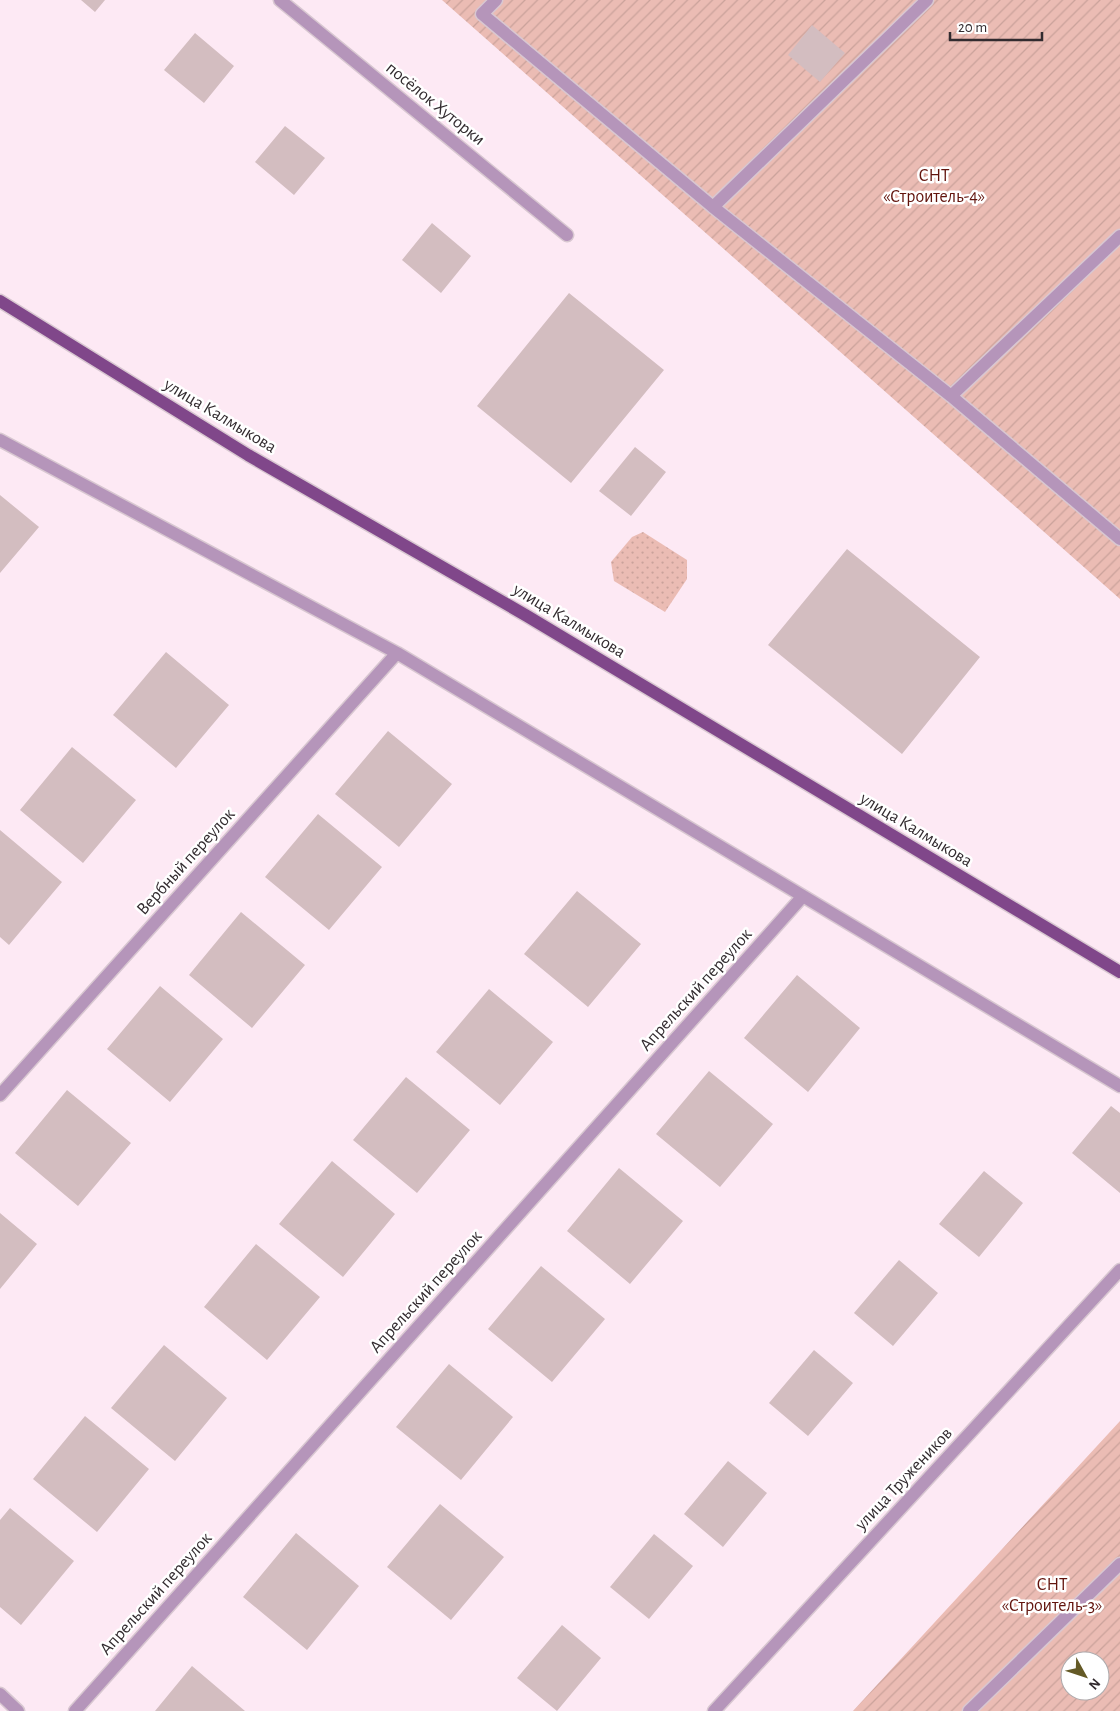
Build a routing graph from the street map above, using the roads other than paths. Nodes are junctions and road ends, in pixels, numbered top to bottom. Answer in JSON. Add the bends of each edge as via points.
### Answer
{"nodes":[{"id":1,"x":280,"y":0,"type":"edge"},
{"id":2,"x":496,"y":0,"type":"edge"},
{"id":3,"x":927,"y":0,"type":"edge"},
{"id":4,"x":713,"y":207,"type":"junction"},
{"id":5,"x":567,"y":235,"type":"dead end"},
{"id":6,"x":1120,"y":236,"type":"edge"},
{"id":7,"x":0,"y":301,"type":"edge"},
{"id":8,"x":951,"y":396,"type":"junction"},
{"id":9,"x":0,"y":440,"type":"edge"},
{"id":10,"x":1120,"y":539,"type":"edge"},
{"id":11,"x":397,"y":653,"type":"junction"},
{"id":12,"x":803,"y":896,"type":"junction"},
{"id":13,"x":1120,"y":972,"type":"edge"},
{"id":14,"x":1120,"y":1086,"type":"edge"},
{"id":15,"x":0,"y":1095,"type":"edge"},
{"id":16,"x":1120,"y":1270,"type":"edge"},
{"id":17,"x":1120,"y":1564,"type":"edge"},
{"id":18,"x":0,"y":1694,"type":"edge"},
{"id":19,"x":18,"y":1711,"type":"edge"},
{"id":20,"x":75,"y":1711,"type":"edge"},
{"id":21,"x":714,"y":1711,"type":"edge"},
{"id":22,"x":969,"y":1711,"type":"edge"}],
"edges":[{"from":1,"to":5,"type":"street","name":"посёлок Хуторки"},
{"from":2,"to":4,"type":"street","via":[[482,14]]},
{"from":3,"to":4,"type":"street"},
{"from":4,"to":8,"type":"street"},
{"from":6,"to":8,"type":"street"},
{"from":7,"to":13,"type":"main road","name":"улица Калмыкова","via":[[248,455],[527,616]]},
{"from":8,"to":10,"type":"street"},
{"from":9,"to":11,"type":"street"},
{"from":11,"to":12,"type":"street"},
{"from":11,"to":15,"type":"street","name":"Вербный переулок"},
{"from":12,"to":14,"type":"street"},
{"from":12,"to":20,"type":"street","name":"Апрельский переулок"},
{"from":16,"to":21,"type":"street","name":"улица Тружеников"},
{"from":17,"to":22,"type":"street"},
{"from":18,"to":19,"type":"street"}]}
